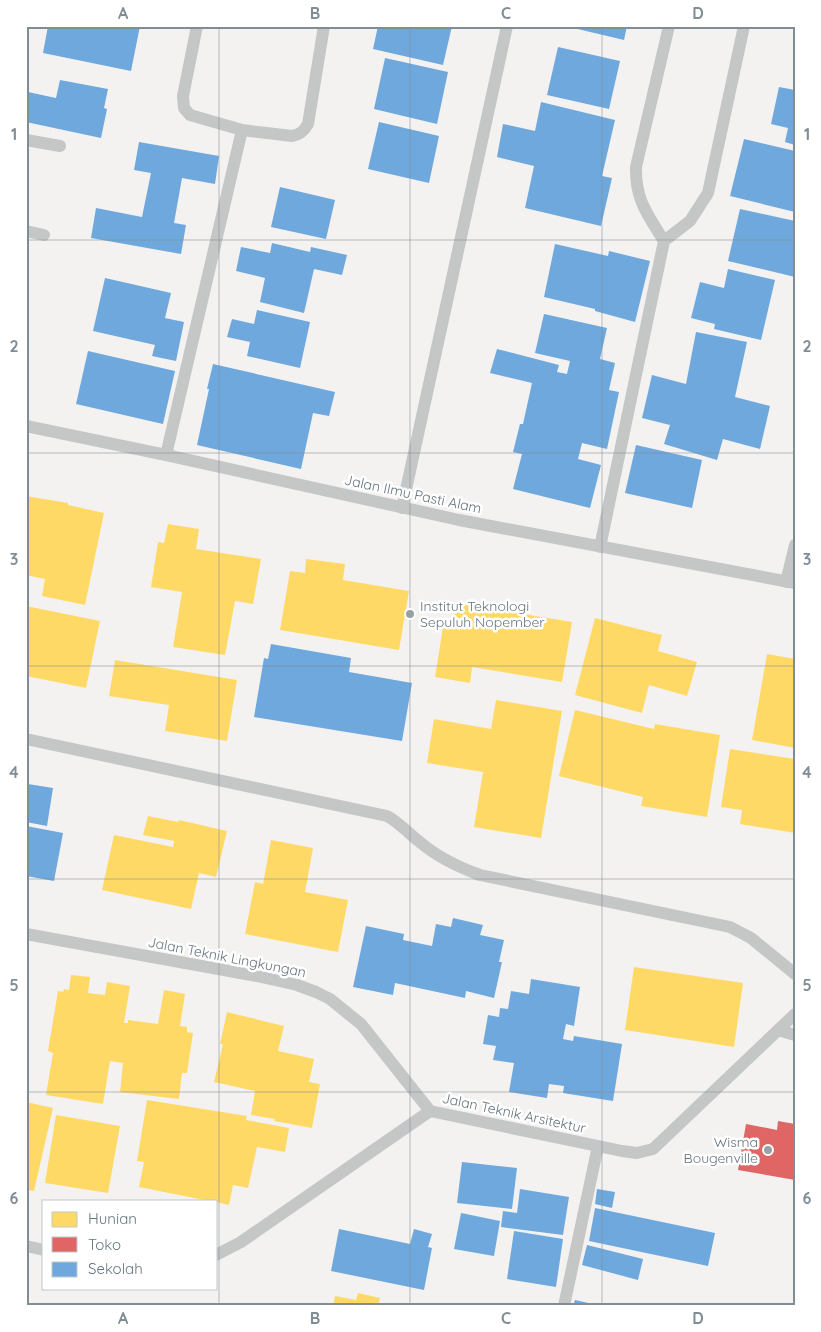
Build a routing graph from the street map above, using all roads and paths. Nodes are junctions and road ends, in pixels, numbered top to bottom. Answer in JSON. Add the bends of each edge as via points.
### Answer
{"nodes":[{"id":1,"x":197,"y":26,"type":"edge"},
{"id":2,"x":324,"y":26,"type":"edge"},
{"id":3,"x":507,"y":26,"type":"edge"},
{"id":4,"x":669,"y":26,"type":"edge"},
{"id":5,"x":744,"y":26,"type":"edge"},
{"id":6,"x":242,"y":130,"type":"junction"},
{"id":7,"x":26,"y":140,"type":"edge"},
{"id":8,"x":60,"y":146,"type":"dead end"},
{"id":9,"x":26,"y":231,"type":"edge"},
{"id":10,"x":44,"y":235,"type":"dead end"},
{"id":11,"x":664,"y":241,"type":"junction"},
{"id":12,"x":26,"y":426,"type":"edge"},
{"id":13,"x":166,"y":455,"type":"junction"},
{"id":14,"x":402,"y":508,"type":"junction"},
{"id":15,"x":795,"y":545,"type":"edge"},
{"id":16,"x":600,"y":547,"type":"junction"},
{"id":17,"x":791,"y":583,"type":"edge"},
{"id":18,"x":26,"y":739,"type":"edge"},
{"id":19,"x":26,"y":934,"type":"edge"},
{"id":20,"x":795,"y":974,"type":"edge"},
{"id":21,"x":795,"y":1014,"type":"edge"},
{"id":22,"x":778,"y":1030,"type":"junction"},
{"id":23,"x":795,"y":1035,"type":"edge"},
{"id":24,"x":430,"y":1111,"type":"junction"},
{"id":25,"x":598,"y":1146,"type":"junction"},
{"id":26,"x":26,"y":1246,"type":"edge"},
{"id":27,"x":42,"y":1250,"type":"edge"},
{"id":28,"x":218,"y":1254,"type":"edge"},
{"id":29,"x":564,"y":1306,"type":"edge"}],
"edges":[{"from":1,"to":6,"type":"lane","via":[[183,96],[184,108],[195,117]]},
{"from":2,"to":6,"type":"lane","via":[[305,130],[292,136]]},
{"from":3,"to":14,"type":"lane"},
{"from":4,"to":11,"type":"lane","via":[[636,167],[639,197]]},
{"from":5,"to":11,"type":"lane","via":[[708,193],[690,221]]},
{"from":6,"to":13,"type":"lane"},
{"from":7,"to":8,"type":"lane"},
{"from":9,"to":10,"type":"lane"},
{"from":11,"to":16,"type":"lane"},
{"from":12,"to":13,"type":"lane","name":"Jalan Ilmu Pasti Alam"},
{"from":13,"to":14,"type":"lane","name":"Jalan Ilmu Pasti Alam"},
{"from":14,"to":16,"type":"lane","name":"Jalan Ilmu Pasti Alam"},
{"from":15,"to":17,"type":"lane"},
{"from":16,"to":17,"type":"lane","name":"Jalan Ilmu Pasti Alam"},
{"from":18,"to":20,"type":"lane","via":[[386,816],[453,865],[480,875],[730,928],[751,938]]},
{"from":19,"to":24,"type":"lane","name":"Jalan Teknik Lingkungan","via":[[257,976],[316,992],[336,1003],[361,1024]]},
{"from":21,"to":22,"type":"lane","name":"Jalan Teknik Arsitektur"},
{"from":22,"to":23,"type":"lane"},
{"from":22,"to":25,"type":"lane","name":"Jalan Teknik Arsitektur","via":[[653,1149],[637,1153]]},
{"from":24,"to":25,"type":"lane","name":"Jalan Teknik Arsitektur"},
{"from":24,"to":28,"type":"lane","name":"Jalan Teknik Arsitektur","via":[[241,1242]]},
{"from":25,"to":29,"type":"lane"},
{"from":26,"to":27,"type":"lane"}]}
